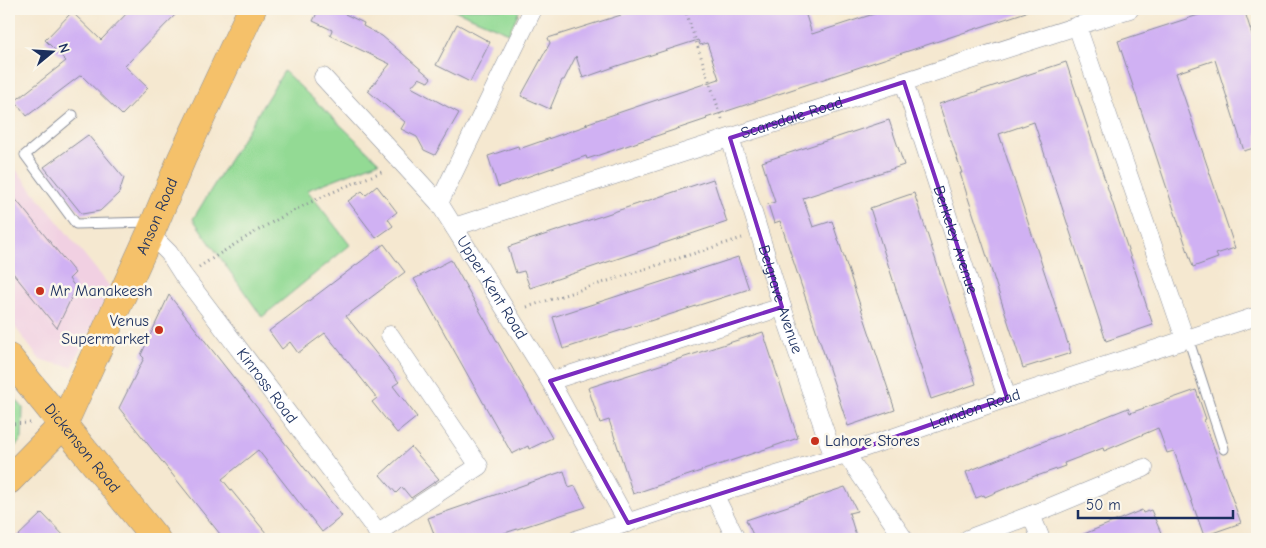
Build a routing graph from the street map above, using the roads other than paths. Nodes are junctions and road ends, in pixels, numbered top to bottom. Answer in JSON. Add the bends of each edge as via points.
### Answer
{"nodes":[{"id":1,"x":252,"y":9,"type":"edge"},
{"id":2,"x":533,"y":9,"type":"edge"},
{"id":3,"x":1118,"y":10,"type":"edge"},
{"id":4,"x":1077,"y":26,"type":"junction"},
{"id":5,"x":323,"y":77,"type":"dead end"},
{"id":6,"x":904,"y":82,"type":"junction"},
{"id":7,"x":73,"y":115,"type":"dead end"},
{"id":8,"x":729,"y":138,"type":"junction"},
{"id":9,"x":439,"y":203,"type":"junction"},
{"id":10,"x":153,"y":228,"type":"junction"},
{"id":11,"x":454,"y":228,"type":"junction"},
{"id":12,"x":782,"y":307,"type":"junction"},
{"id":13,"x":1257,"y":316,"type":"edge"},
{"id":14,"x":390,"y":335,"type":"dead end"},
{"id":15,"x":1186,"y":339,"type":"junction"},
{"id":16,"x":9,"y":358,"type":"edge"},
{"id":17,"x":550,"y":381,"type":"junction"},
{"id":18,"x":1007,"y":398,"type":"junction"},
{"id":19,"x":63,"y":425,"type":"junction"},
{"id":20,"x":1224,"y":449,"type":"dead end"},
{"id":21,"x":840,"y":456,"type":"junction"},
{"id":22,"x":1144,"y":468,"type":"dead end"},
{"id":23,"x":9,"y":480,"type":"edge"},
{"id":24,"x":714,"y":494,"type":"junction"},
{"id":25,"x":1031,"y":515,"type":"junction"},
{"id":26,"x":628,"y":523,"type":"junction"},
{"id":27,"x":380,"y":536,"type":"edge"},
{"id":28,"x":156,"y":539,"type":"edge"},
{"id":29,"x":579,"y":539,"type":"edge"},
{"id":30,"x":736,"y":539,"type":"edge"},
{"id":31,"x":904,"y":539,"type":"edge"},
{"id":32,"x":968,"y":539,"type":"edge"},
{"id":33,"x":1041,"y":539,"type":"edge"}],
"edges":[{"from":1,"to":10,"type":"highway","name":"Anson Road"},
{"from":2,"to":9,"type":"street"},
{"from":3,"to":4,"type":"street","name":"Scarsdale Road"},
{"from":4,"to":6,"type":"street","name":"Scarsdale Road"},
{"from":4,"to":15,"type":"street"},
{"from":5,"to":9,"type":"street","name":"Upper Kent Road"},
{"from":6,"to":8,"type":"street","name":"Scarsdale Road"},
{"from":6,"to":18,"type":"street","name":"Berkeley Avenue"},
{"from":7,"to":10,"type":"lane","via":[[25,155],[76,224]]},
{"from":8,"to":11,"type":"street","name":"Scarsdale Road"},
{"from":8,"to":12,"type":"street","name":"Belgrave Avenue"},
{"from":9,"to":11,"type":"street","name":"Upper Kent Road"},
{"from":10,"to":19,"type":"highway","name":"Anson Road"},
{"from":10,"to":27,"type":"street","name":"Kinross Road","via":[[183,275]]},
{"from":11,"to":17,"type":"street","name":"Upper Kent Road"},
{"from":12,"to":17,"type":"street"},
{"from":12,"to":21,"type":"street","name":"Belgrave Avenue"},
{"from":13,"to":15,"type":"street","name":"Laindon Road"},
{"from":14,"to":27,"type":"street","via":[[479,466]]},
{"from":15,"to":18,"type":"street","name":"Laindon Road"},
{"from":15,"to":20,"type":"lane"},
{"from":16,"to":19,"type":"highway","name":"Dickenson Road"},
{"from":17,"to":26,"type":"street","name":"Upper Kent Road"},
{"from":18,"to":21,"type":"street","name":"Laindon Road"},
{"from":19,"to":23,"type":"highway","name":"Anson Road"},
{"from":19,"to":28,"type":"highway","name":"Dickenson Road"},
{"from":21,"to":24,"type":"street","name":"Laindon Road"},
{"from":21,"to":31,"type":"street","name":"Belgrave Avenue"},
{"from":22,"to":25,"type":"street"},
{"from":24,"to":26,"type":"street","name":"Laindon Road"},
{"from":24,"to":30,"type":"street"},
{"from":25,"to":32,"type":"street"},
{"from":25,"to":33,"type":"street"},
{"from":26,"to":29,"type":"street","name":"Laindon Road"}]}
